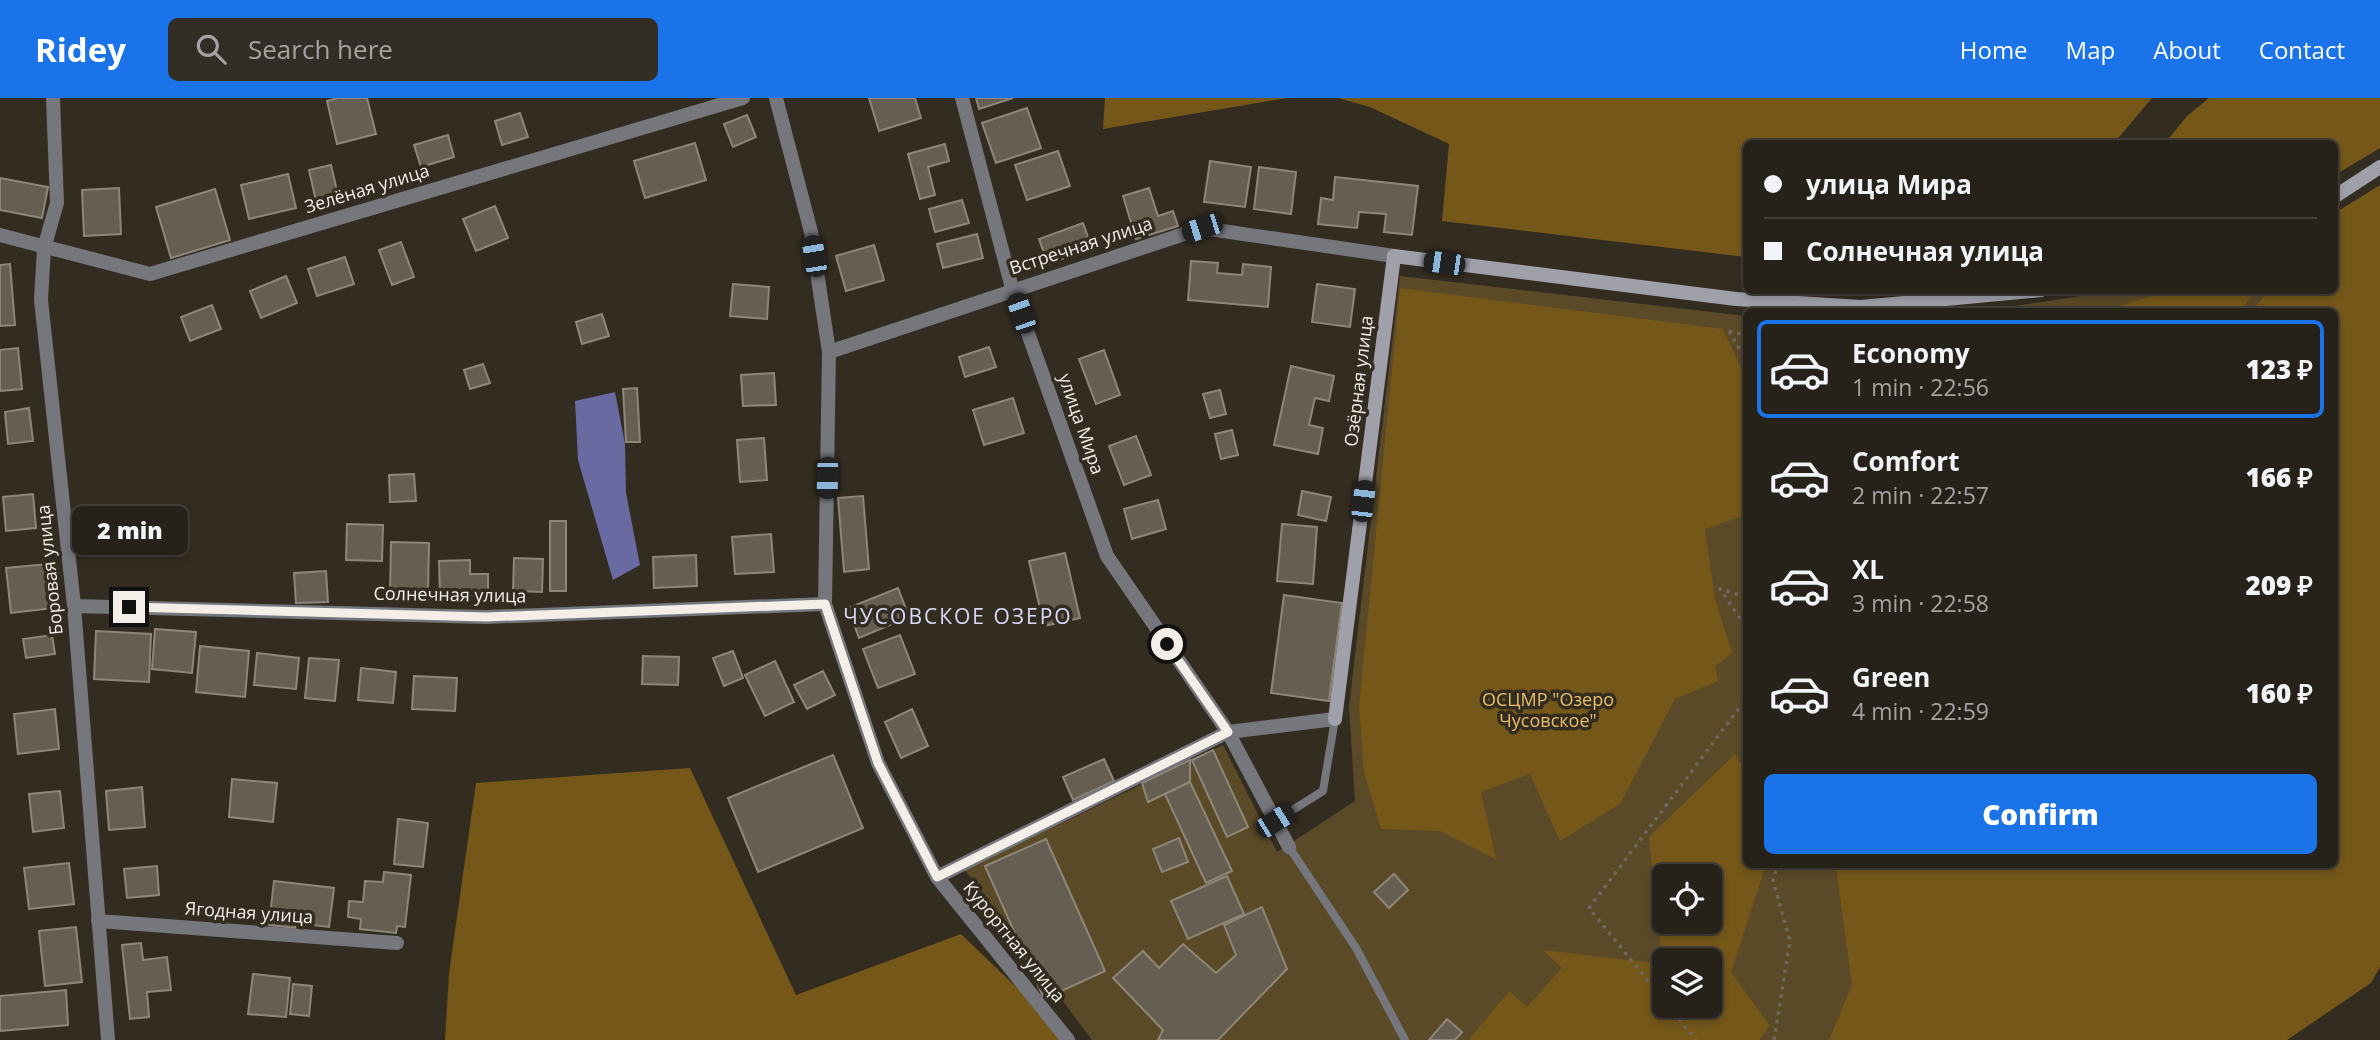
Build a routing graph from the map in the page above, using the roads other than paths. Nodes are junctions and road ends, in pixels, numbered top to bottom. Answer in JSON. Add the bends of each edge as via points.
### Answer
{"nodes":[{"id":1,"x":53,"y":98,"type":"edge"},
{"id":2,"x":743,"y":98,"type":"edge"},
{"id":3,"x":776,"y":98,"type":"edge"},
{"id":4,"x":962,"y":98,"type":"edge"},
{"id":5,"x":2380,"y":167,"type":"edge"},
{"id":6,"x":2338,"y":194,"type":"edge"},
{"id":7,"x":0,"y":235,"type":"edge"},
{"id":8,"x":44,"y":248,"type":"junction"},
{"id":9,"x":1394,"y":256,"type":"junction"},
{"id":10,"x":1012,"y":288,"type":"junction"},
{"id":11,"x":1999,"y":294,"type":"edge"},
{"id":12,"x":829,"y":352,"type":"junction"},
{"id":13,"x":825,"y":604,"type":"junction"},
{"id":14,"x":74,"y":606,"type":"junction"},
{"id":15,"x":1335,"y":719,"type":"junction"},
{"id":16,"x":1228,"y":732,"type":"junction"},
{"id":17,"x":1275,"y":821,"type":"junction"},
{"id":18,"x":1289,"y":847,"type":"joint"},
{"id":19,"x":937,"y":877,"type":"junction"},
{"id":20,"x":98,"y":922,"type":"junction"},
{"id":21,"x":397,"y":943,"type":"dead end"},
{"id":22,"x":108,"y":1040,"type":"edge"},
{"id":23,"x":1068,"y":1040,"type":"edge"},
{"id":24,"x":1405,"y":1040,"type":"edge"}],
"edges":[{"from":1,"to":8,"type":"street","name":"Боровая улица","via":[[57,203]]},
{"from":2,"to":8,"type":"street","name":"Зелёная улица","via":[[150,274]]},
{"from":3,"to":12,"type":"street","name":"Курортная улица","via":[[811,232]]},
{"from":4,"to":10,"type":"street","name":"улица Мира"},
{"from":5,"to":6,"type":"street"},
{"from":7,"to":8,"type":"street","name":"Зелёная улица"},
{"from":8,"to":14,"type":"street","name":"Боровая улица","via":[[41,300]]},
{"from":9,"to":10,"type":"street","name":"Встречная улица","via":[[1202,228]]},
{"from":9,"to":11,"type":"street","via":[[1735,299],[1861,307]]},
{"from":9,"to":15,"type":"street","name":"Озёрная улица"},
{"from":10,"to":12,"type":"street","name":"Встречная улица"},
{"from":10,"to":16,"type":"street","name":"улица Мира","via":[[1107,556]]},
{"from":12,"to":13,"type":"street","name":"Курортная улица"},
{"from":13,"to":14,"type":"street","name":"Солнечная улица","via":[[486,617]]},
{"from":13,"to":19,"type":"street","name":"Курортная улица","via":[[878,763]]},
{"from":14,"to":20,"type":"street","name":"Боровая улица"},
{"from":15,"to":16,"type":"street"},
{"from":15,"to":17,"type":"lane","via":[[1323,792]]},
{"from":16,"to":17,"type":"street","name":"улица Мира"},
{"from":16,"to":19,"type":"street"},
{"from":17,"to":18,"type":"street","name":"улица Мира"},
{"from":18,"to":24,"type":"lane","via":[[1356,948]]},
{"from":19,"to":23,"type":"street","name":"Курортная улица"},
{"from":20,"to":21,"type":"street","name":"Ягодная улица"},
{"from":20,"to":22,"type":"street","name":"Боровая улица"}]}
